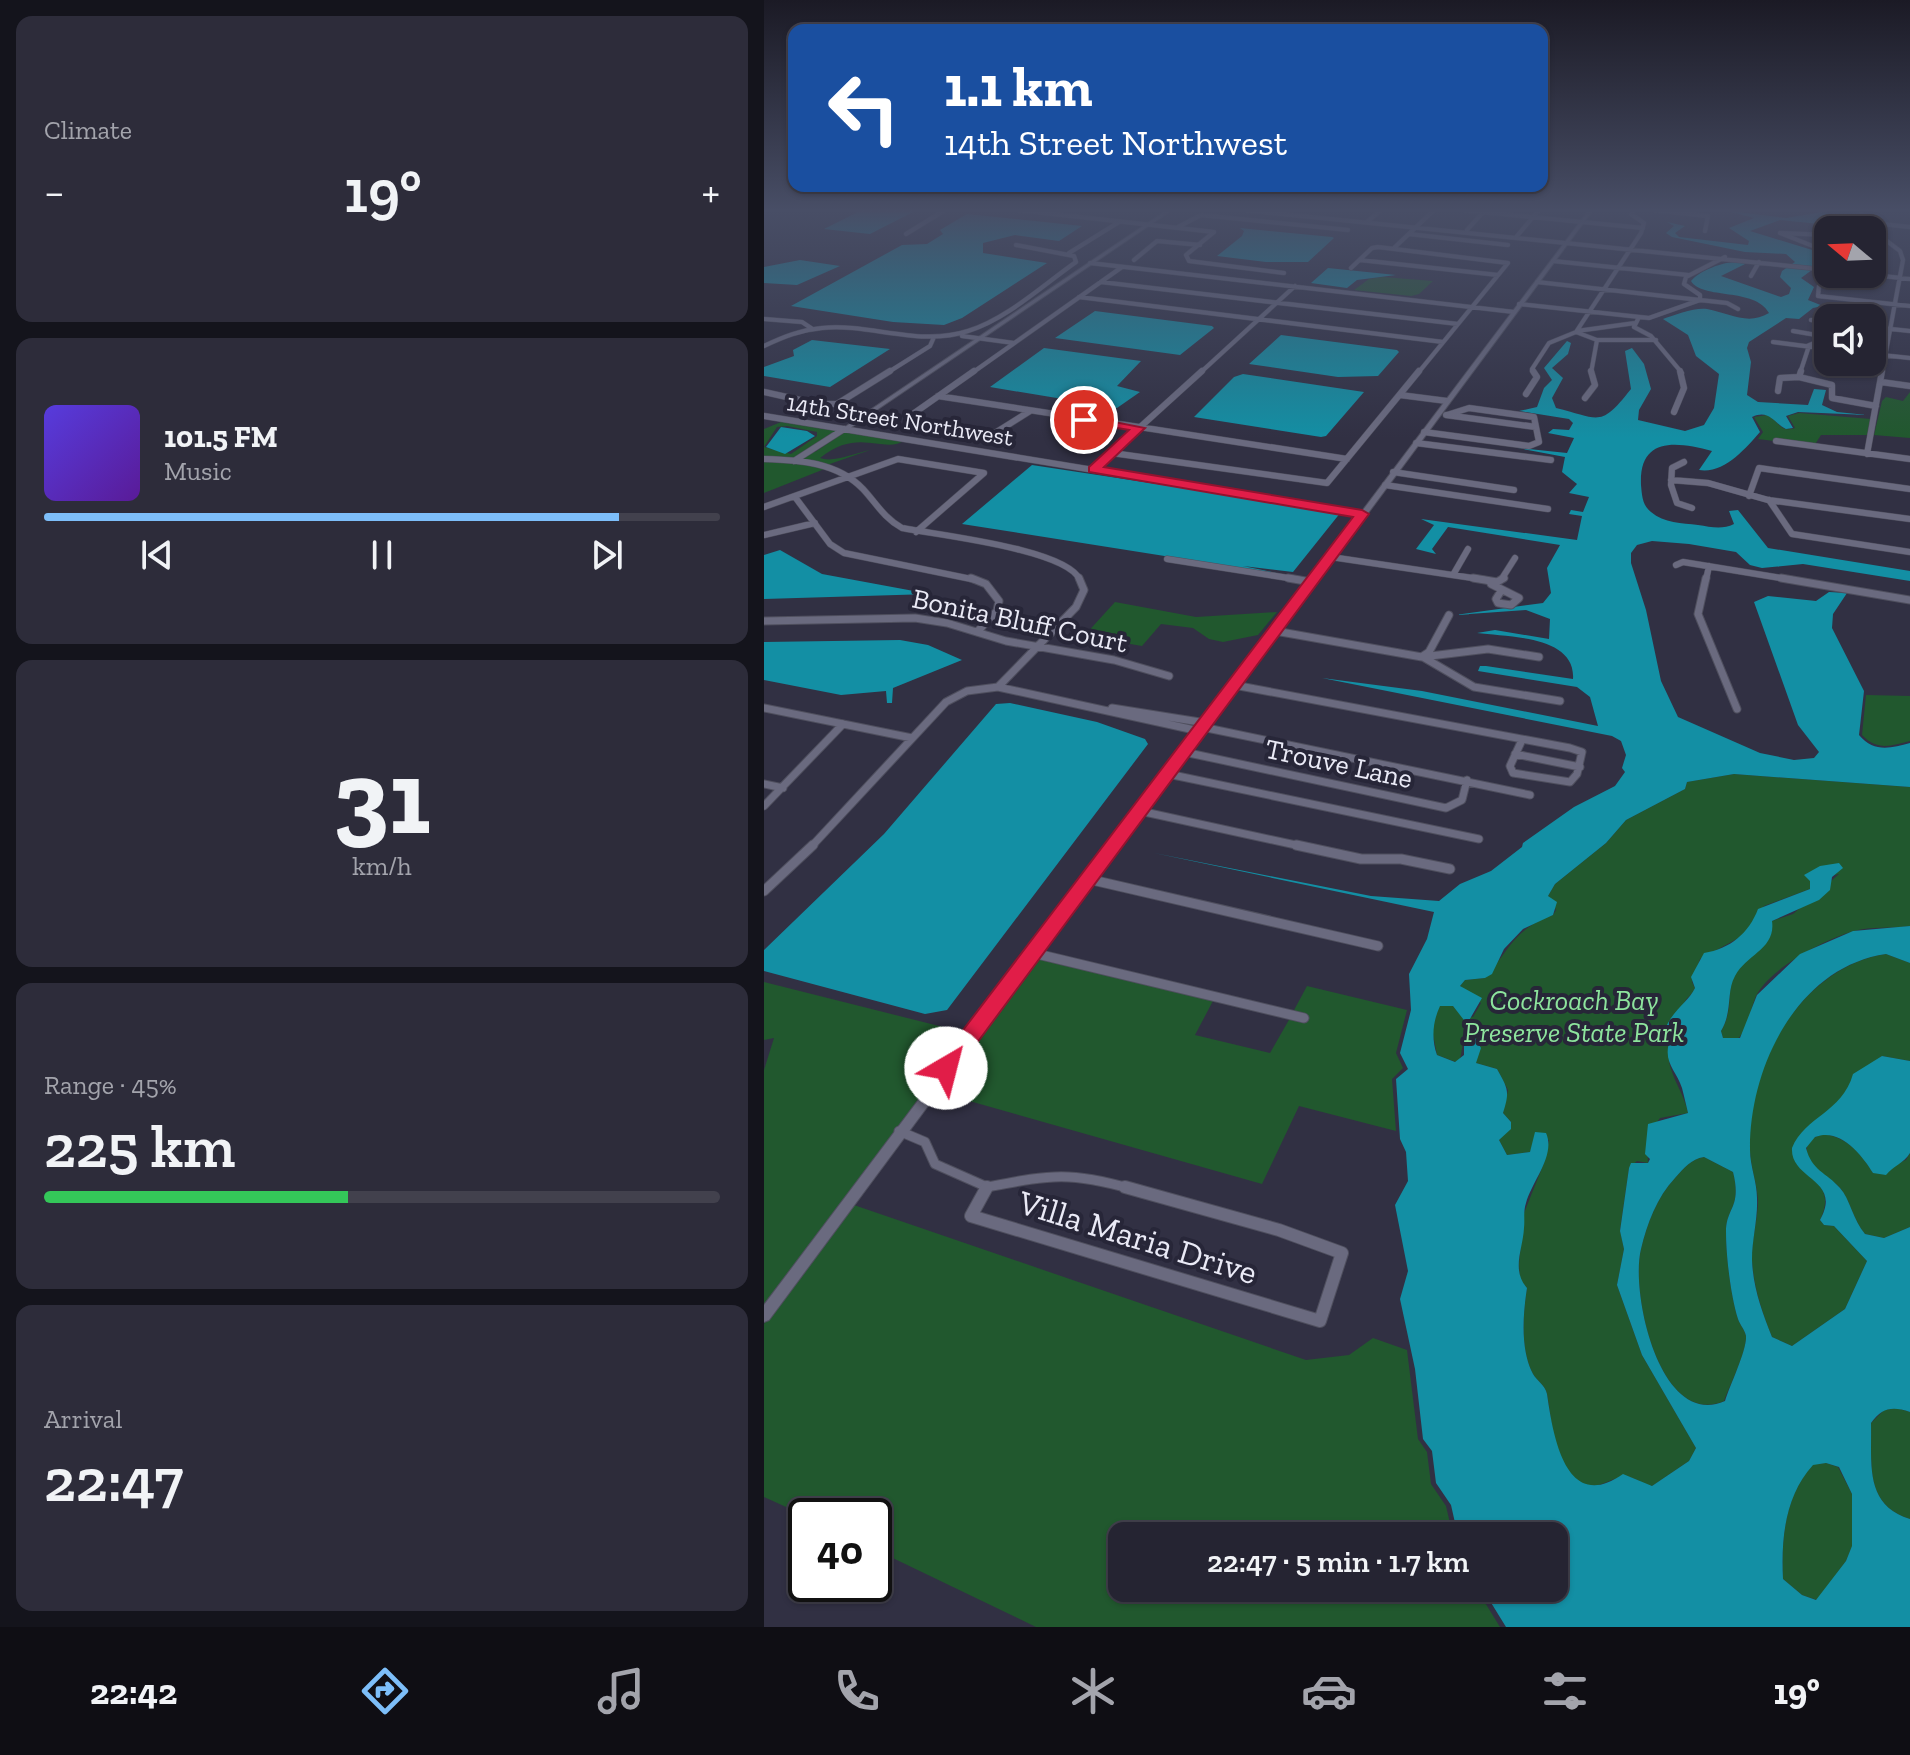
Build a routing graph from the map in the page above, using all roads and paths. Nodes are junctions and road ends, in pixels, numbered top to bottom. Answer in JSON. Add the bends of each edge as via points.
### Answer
{"nodes":[{"id":1,"x":1043,"y":286,"type":"edge"},
{"id":2,"x":1056,"y":286,"type":"edge"},
{"id":3,"x":1093,"y":286,"type":"edge"},
{"id":4,"x":1142,"y":286,"type":"edge"},
{"id":5,"x":1295,"y":286,"type":"joint"},
{"id":6,"x":1489,"y":286,"type":"edge"},
{"id":7,"x":1534,"y":286,"type":"edge"},
{"id":8,"x":1575,"y":286,"type":"edge"},
{"id":9,"x":1606,"y":286,"type":"edge"},
{"id":10,"x":1687,"y":286,"type":"edge"},
{"id":11,"x":1899,"y":286,"type":"edge"},
{"id":12,"x":1819,"y":288,"type":"edge"},
{"id":13,"x":1604,"y":289,"type":"junction"},
{"id":14,"x":1078,"y":297,"type":"junction"},
{"id":15,"x":1700,"y":300,"type":"junction"},
{"id":16,"x":1277,"y":302,"type":"junction"},
{"id":17,"x":1519,"y":304,"type":"junction"},
{"id":18,"x":1895,"y":305,"type":"junction"},
{"id":19,"x":1910,"y":306,"type":"edge"},
{"id":20,"x":1472,"y":307,"type":"junction"},
{"id":21,"x":1738,"y":309,"type":"dead end"},
{"id":22,"x":1514,"y":312,"type":"junction"},
{"id":23,"x":1589,"y":312,"type":"junction"},
{"id":24,"x":764,"y":319,"type":"edge"},
{"id":25,"x":1258,"y":319,"type":"junction"},
{"id":26,"x":1811,"y":320,"type":"dead end"},
{"id":27,"x":1814,"y":320,"type":"edge"},
{"id":28,"x":1636,"y":321,"type":"junction"},
{"id":29,"x":1458,"y":324,"type":"junction"},
{"id":30,"x":811,"y":328,"type":"junction"},
{"id":31,"x":1886,"y":328,"type":"edge"},
{"id":32,"x":1891,"y":329,"type":"junction"},
{"id":33,"x":1793,"y":331,"type":"dead end"},
{"id":34,"x":1910,"y":331,"type":"edge"},
{"id":35,"x":1576,"y":332,"type":"junction"},
{"id":36,"x":956,"y":334,"type":"junction"},
{"id":37,"x":966,"y":334,"type":"junction"},
{"id":38,"x":934,"y":337,"type":"junction"},
{"id":39,"x":977,"y":339,"type":"junction"},
{"id":40,"x":1597,"y":340,"type":"junction"},
{"id":41,"x":1656,"y":340,"type":"junction"},
{"id":42,"x":1443,"y":342,"type":"junction"},
{"id":43,"x":1773,"y":342,"type":"dead end"},
{"id":44,"x":1014,"y":343,"type":"junction"},
{"id":45,"x":764,"y":346,"type":"edge"},
{"id":46,"x":1808,"y":346,"type":"junction"},
{"id":47,"x":1814,"y":347,"type":"edge"},
{"id":48,"x":1886,"y":351,"type":"edge"},
{"id":49,"x":1886,"y":355,"type":"edge"},
{"id":50,"x":1910,"y":358,"type":"edge"},
{"id":51,"x":1882,"y":376,"type":"edge"},
{"id":52,"x":1799,"y":377,"type":"junction"},
{"id":53,"x":1881,"y":382,"type":"junction"},
{"id":54,"x":1910,"y":386,"type":"edge"},
{"id":55,"x":1778,"y":391,"type":"dead end"},
{"id":56,"x":764,"y":392,"type":"edge"},
{"id":57,"x":1526,"y":394,"type":"dead end"},
{"id":58,"x":1400,"y":395,"type":"junction"},
{"id":59,"x":938,"y":396,"type":"junction"},
{"id":60,"x":1585,"y":398,"type":"dead end"},
{"id":61,"x":1447,"y":401,"type":"junction"},
{"id":62,"x":1876,"y":406,"type":"junction"},
{"id":63,"x":1030,"y":411,"type":"junction"},
{"id":64,"x":1674,"y":412,"type":"dead end"},
{"id":65,"x":1442,"y":414,"type":"junction"},
{"id":66,"x":764,"y":416,"type":"edge"},
{"id":67,"x":1536,"y":427,"type":"junction"},
{"id":68,"x":1138,"y":428,"type":"junction"},
{"id":69,"x":845,"y":429,"type":"junction"},
{"id":70,"x":1424,"y":432,"type":"junction"},
{"id":71,"x":1776,"y":441,"type":"dead end"},
{"id":72,"x":1416,"y":443,"type":"junction"},
{"id":73,"x":1112,"y":453,"type":"junction"},
{"id":74,"x":1867,"y":454,"type":"junction"},
{"id":75,"x":764,"y":459,"type":"edge"},
{"id":76,"x":1347,"y":459,"type":"junction"},
{"id":77,"x":1910,"y":459,"type":"edge"},
{"id":78,"x":1551,"y":460,"type":"dead end"},
{"id":79,"x":797,"y":461,"type":"junction"},
{"id":80,"x":1684,"y":462,"type":"dead end"},
{"id":81,"x":1094,"y":469,"type":"junction"},
{"id":82,"x":1393,"y":472,"type":"junction"},
{"id":83,"x":846,"y":475,"type":"junction"},
{"id":84,"x":1671,"y":480,"type":"junction"},
{"id":85,"x":1385,"y":485,"type":"junction"},
{"id":86,"x":1910,"y":489,"type":"edge"},
{"id":87,"x":1514,"y":490,"type":"dead end"},
{"id":88,"x":1749,"y":496,"type":"junction"},
{"id":89,"x":795,"y":497,"type":"junction"},
{"id":90,"x":1768,"y":500,"type":"junction"},
{"id":91,"x":764,"y":507,"type":"edge"},
{"id":92,"x":1692,"y":508,"type":"dead end"},
{"id":93,"x":1548,"y":509,"type":"dead end"},
{"id":94,"x":1362,"y":514,"type":"junction"},
{"id":95,"x":1910,"y":519,"type":"edge"},
{"id":96,"x":815,"y":523,"type":"junction"},
{"id":97,"x":916,"y":532,"type":"junction"},
{"id":98,"x":764,"y":535,"type":"edge"},
{"id":99,"x":1468,"y":549,"type":"dead end"},
{"id":100,"x":1910,"y":552,"type":"edge"},
{"id":101,"x":1331,"y":557,"type":"junction"},
{"id":102,"x":1515,"y":558,"type":"dead end"},
{"id":103,"x":1167,"y":559,"type":"dead end"},
{"id":104,"x":1676,"y":565,"type":"dead end"},
{"id":105,"x":1709,"y":566,"type":"junction"},
{"id":106,"x":1453,"y":575,"type":"junction"},
{"id":107,"x":1487,"y":581,"type":"junction"},
{"id":108,"x":1311,"y":582,"type":"junction"},
{"id":109,"x":1910,"y":600,"type":"edge"},
{"id":110,"x":1511,"y":605,"type":"dead end"},
{"id":111,"x":1449,"y":615,"type":"dead end"},
{"id":112,"x":764,"y":621,"type":"edge"},
{"id":113,"x":1275,"y":631,"type":"junction"},
{"id":114,"x":977,"y":632,"type":"junction"},
{"id":115,"x":1037,"y":647,"type":"junction"},
{"id":116,"x":1422,"y":657,"type":"junction"},
{"id":117,"x":1539,"y":657,"type":"dead end"},
{"id":118,"x":1169,"y":676,"type":"dead end"},
{"id":119,"x":1234,"y":685,"type":"junction"},
{"id":120,"x":998,"y":687,"type":"junction"},
{"id":121,"x":1560,"y":701,"type":"dead end"},
{"id":122,"x":764,"y":708,"type":"edge"},
{"id":123,"x":1737,"y":709,"type":"dead end"},
{"id":124,"x":843,"y":724,"type":"junction"},
{"id":125,"x":1203,"y":727,"type":"junction"},
{"id":126,"x":912,"y":738,"type":"junction"},
{"id":127,"x":1522,"y":740,"type":"junction"},
{"id":128,"x":1184,"y":752,"type":"junction"},
{"id":129,"x":1515,"y":754,"type":"junction"},
{"id":130,"x":1580,"y":767,"type":"junction"},
{"id":131,"x":1168,"y":774,"type":"junction"},
{"id":132,"x":1467,"y":780,"type":"junction"},
{"id":133,"x":764,"y":784,"type":"edge"},
{"id":134,"x":783,"y":788,"type":"junction"},
{"id":135,"x":1530,"y":795,"type":"dead end"},
{"id":136,"x":764,"y":806,"type":"edge"},
{"id":137,"x":1140,"y":811,"type":"junction"},
{"id":138,"x":1479,"y":839,"type":"dead end"},
{"id":139,"x":1450,"y":869,"type":"dead end"},
{"id":140,"x":1088,"y":878,"type":"junction"},
{"id":141,"x":764,"y":891,"type":"edge"},
{"id":142,"x":1378,"y":946,"type":"dead end"},
{"id":143,"x":1032,"y":952,"type":"junction"},
{"id":144,"x":1304,"y":1018,"type":"dead end"},
{"id":145,"x":899,"y":1131,"type":"junction"},
{"id":146,"x":987,"y":1187,"type":"junction"},
{"id":147,"x":764,"y":1316,"type":"edge"}],
"edges":[{"from":1,"to":37,"type":"street"},
{"from":2,"to":39,"type":"street"},
{"from":3,"to":14,"type":"street"},
{"from":4,"to":16,"type":"street"},
{"from":5,"to":16,"type":"street"},
{"from":5,"to":20,"type":"street"},
{"from":6,"to":20,"type":"street"},
{"from":7,"to":17,"type":"street"},
{"from":8,"to":13,"type":"street"},
{"from":9,"to":13,"type":"street"},
{"from":10,"to":15,"type":"street"},
{"from":11,"to":18,"type":"street"},
{"from":12,"to":18,"type":"street","via":[[1818,296]]},
{"from":13,"to":15,"type":"street"},
{"from":13,"to":23,"type":"street"},
{"from":14,"to":25,"type":"street"},
{"from":14,"to":44,"type":"street"},
{"from":15,"to":21,"type":"street"},
{"from":15,"to":28,"type":"street"},
{"from":16,"to":25,"type":"street"},
{"from":16,"to":29,"type":"street"},
{"from":17,"to":22,"type":"street"},
{"from":17,"to":23,"type":"street"},
{"from":18,"to":19,"type":"street"},
{"from":18,"to":32,"type":"street"},
{"from":20,"to":22,"type":"street"},
{"from":20,"to":29,"type":"street"},
{"from":22,"to":61,"type":"street"},
{"from":23,"to":28,"type":"street"},
{"from":23,"to":35,"type":"street"},
{"from":24,"to":30,"type":"street","via":[[802,322]]},
{"from":25,"to":42,"type":"street"},
{"from":25,"to":68,"type":"street"},
{"from":26,"to":27,"type":"street"},
{"from":28,"to":35,"type":"street"},
{"from":28,"to":41,"type":"street","via":[[1634,327]]},
{"from":29,"to":42,"type":"street"},
{"from":30,"to":38,"type":"street"},
{"from":30,"to":45,"type":"street"},
{"from":31,"to":32,"type":"street"},
{"from":32,"to":34,"type":"street"},
{"from":32,"to":48,"type":"street"},
{"from":33,"to":46,"type":"street","via":[[1828,337]]},
{"from":35,"to":40,"type":"street"},
{"from":35,"to":57,"type":"street","via":[[1549,343],[1532,369],[1537,377]]},
{"from":36,"to":37,"type":"street"},
{"from":36,"to":38,"type":"street"},
{"from":36,"to":39,"type":"street"},
{"from":37,"to":39,"type":"street"},
{"from":38,"to":56,"type":"street","via":[[930,346],[837,404]]},
{"from":39,"to":44,"type":"street"},
{"from":39,"to":69,"type":"street"},
{"from":40,"to":41,"type":"street"},
{"from":40,"to":60,"type":"street","via":[[1590,368],[1595,385]]},
{"from":41,"to":64,"type":"street","via":[[1684,380]]},
{"from":42,"to":58,"type":"street"},
{"from":43,"to":46,"type":"street"},
{"from":44,"to":59,"type":"street"},
{"from":46,"to":47,"type":"street"},
{"from":46,"to":52,"type":"street"},
{"from":49,"to":50,"type":"street"},
{"from":51,"to":53,"type":"street"},
{"from":52,"to":55,"type":"street","via":[[1780,378]]},
{"from":52,"to":62,"type":"street","via":[[1830,383],[1832,398]]},
{"from":53,"to":54,"type":"street"},
{"from":53,"to":62,"type":"street"},
{"from":58,"to":61,"type":"street"},
{"from":58,"to":76,"type":"street"},
{"from":59,"to":63,"type":"street"},
{"from":59,"to":63,"type":"street","via":[[911,419],[1000,432]]},
{"from":61,"to":65,"type":"street"},
{"from":62,"to":74,"type":"street"},
{"from":63,"to":68,"type":"street"},
{"from":65,"to":67,"type":"street"},
{"from":65,"to":67,"type":"street","via":[[1469,408],[1534,417]]},
{"from":65,"to":70,"type":"street"},
{"from":66,"to":69,"type":"street","name":"14th Street Northwest"},
{"from":67,"to":70,"type":"street","via":[[1539,442],[1529,446]]},
{"from":68,"to":73,"type":"street"},
{"from":68,"to":76,"type":"street"},
{"from":69,"to":79,"type":"street"},
{"from":69,"to":81,"type":"street","name":"14th Street Northwest"},
{"from":70,"to":72,"type":"street"},
{"from":71,"to":74,"type":"street"},
{"from":72,"to":78,"type":"street"},
{"from":72,"to":82,"type":"street"},
{"from":73,"to":76,"type":"street","via":[[1320,484],[1330,481]]},
{"from":73,"to":81,"type":"street"},
{"from":74,"to":77,"type":"street"},
{"from":75,"to":79,"type":"street"},
{"from":79,"to":83,"type":"street"},
{"from":80,"to":84,"type":"street","via":[[1672,468]]},
{"from":81,"to":94,"type":"street","name":"14th Street Northwest"},
{"from":82,"to":85,"type":"street"},
{"from":82,"to":87,"type":"street"},
{"from":83,"to":89,"type":"street"},
{"from":83,"to":97,"type":"street","via":[[885,518]]},
{"from":83,"to":97,"type":"street","via":[[898,459],[984,473]]},
{"from":84,"to":88,"type":"street","via":[[1708,483]]},
{"from":84,"to":92,"type":"street","via":[[1677,503]]},
{"from":85,"to":93,"type":"street"},
{"from":85,"to":94,"type":"street"},
{"from":86,"to":88,"type":"street","via":[[1759,468]]},
{"from":88,"to":90,"type":"street"},
{"from":89,"to":91,"type":"street"},
{"from":89,"to":96,"type":"street"},
{"from":90,"to":95,"type":"street"},
{"from":90,"to":100,"type":"street","via":[[1792,534]]},
{"from":94,"to":101,"type":"street"},
{"from":96,"to":98,"type":"street"},
{"from":96,"to":114,"type":"street","via":[[844,553],[986,584],[999,601],[997,611]]},
{"from":97,"to":115,"type":"street","via":[[1035,553],[1077,573],[1084,590],[1081,599]]},
{"from":99,"to":106,"type":"street"},
{"from":101,"to":106,"type":"street"},
{"from":101,"to":108,"type":"street"},
{"from":102,"to":107,"type":"street","via":[[1504,579]]},
{"from":103,"to":108,"type":"street"},
{"from":104,"to":105,"type":"street"},
{"from":105,"to":109,"type":"street"},
{"from":105,"to":123,"type":"street","via":[[1698,614]]},
{"from":106,"to":107,"type":"street"},
{"from":107,"to":110,"type":"street","via":[[1501,591],[1497,602]]},
{"from":108,"to":113,"type":"street"},
{"from":111,"to":116,"type":"street"},
{"from":112,"to":114,"type":"street","name":"Bonita Bluff Court","via":[[896,616]]},
{"from":113,"to":116,"type":"street"},
{"from":113,"to":119,"type":"street"},
{"from":114,"to":115,"type":"street","name":"Bonita Bluff Court"},
{"from":115,"to":118,"type":"street","name":"Bonita Bluff Court"},
{"from":115,"to":120,"type":"street"},
{"from":116,"to":117,"type":"street","via":[[1488,649]]},
{"from":116,"to":121,"type":"street","via":[[1474,687]]},
{"from":119,"to":125,"type":"street"},
{"from":119,"to":127,"type":"street"},
{"from":120,"to":125,"type":"street","via":[[1134,719]]},
{"from":120,"to":126,"type":"street","via":[[953,697]]},
{"from":122,"to":124,"type":"street"},
{"from":124,"to":126,"type":"street"},
{"from":124,"to":134,"type":"street"},
{"from":125,"to":128,"type":"street"},
{"from":125,"to":132,"type":"street"},
{"from":126,"to":141,"type":"street","via":[[840,819]]},
{"from":127,"to":129,"type":"street"},
{"from":127,"to":130,"type":"street","via":[[1582,752]]},
{"from":128,"to":131,"type":"street"},
{"from":128,"to":132,"type":"street","name":"Trouve Lane","via":[[1446,808],[1462,800]]},
{"from":129,"to":130,"type":"street"},
{"from":129,"to":130,"type":"street","via":[[1513,773],[1548,781],[1570,782]]},
{"from":131,"to":137,"type":"street"},
{"from":131,"to":138,"type":"street"},
{"from":132,"to":135,"type":"street"},
{"from":133,"to":134,"type":"street"},
{"from":134,"to":136,"type":"street"},
{"from":137,"to":139,"type":"street","via":[[1361,859],[1401,859]]},
{"from":137,"to":140,"type":"street"},
{"from":140,"to":142,"type":"street"},
{"from":140,"to":143,"type":"street"},
{"from":143,"to":144,"type":"street"},
{"from":143,"to":145,"type":"street"},
{"from":145,"to":146,"type":"street","via":[[925,1142],[935,1164]]},
{"from":145,"to":147,"type":"street"},
{"from":146,"to":146,"type":"street","name":"Villa Maria Drive","via":[[971,1216],[1320,1321],[1342,1253],[1089,1177],[1059,1174]]}]}
